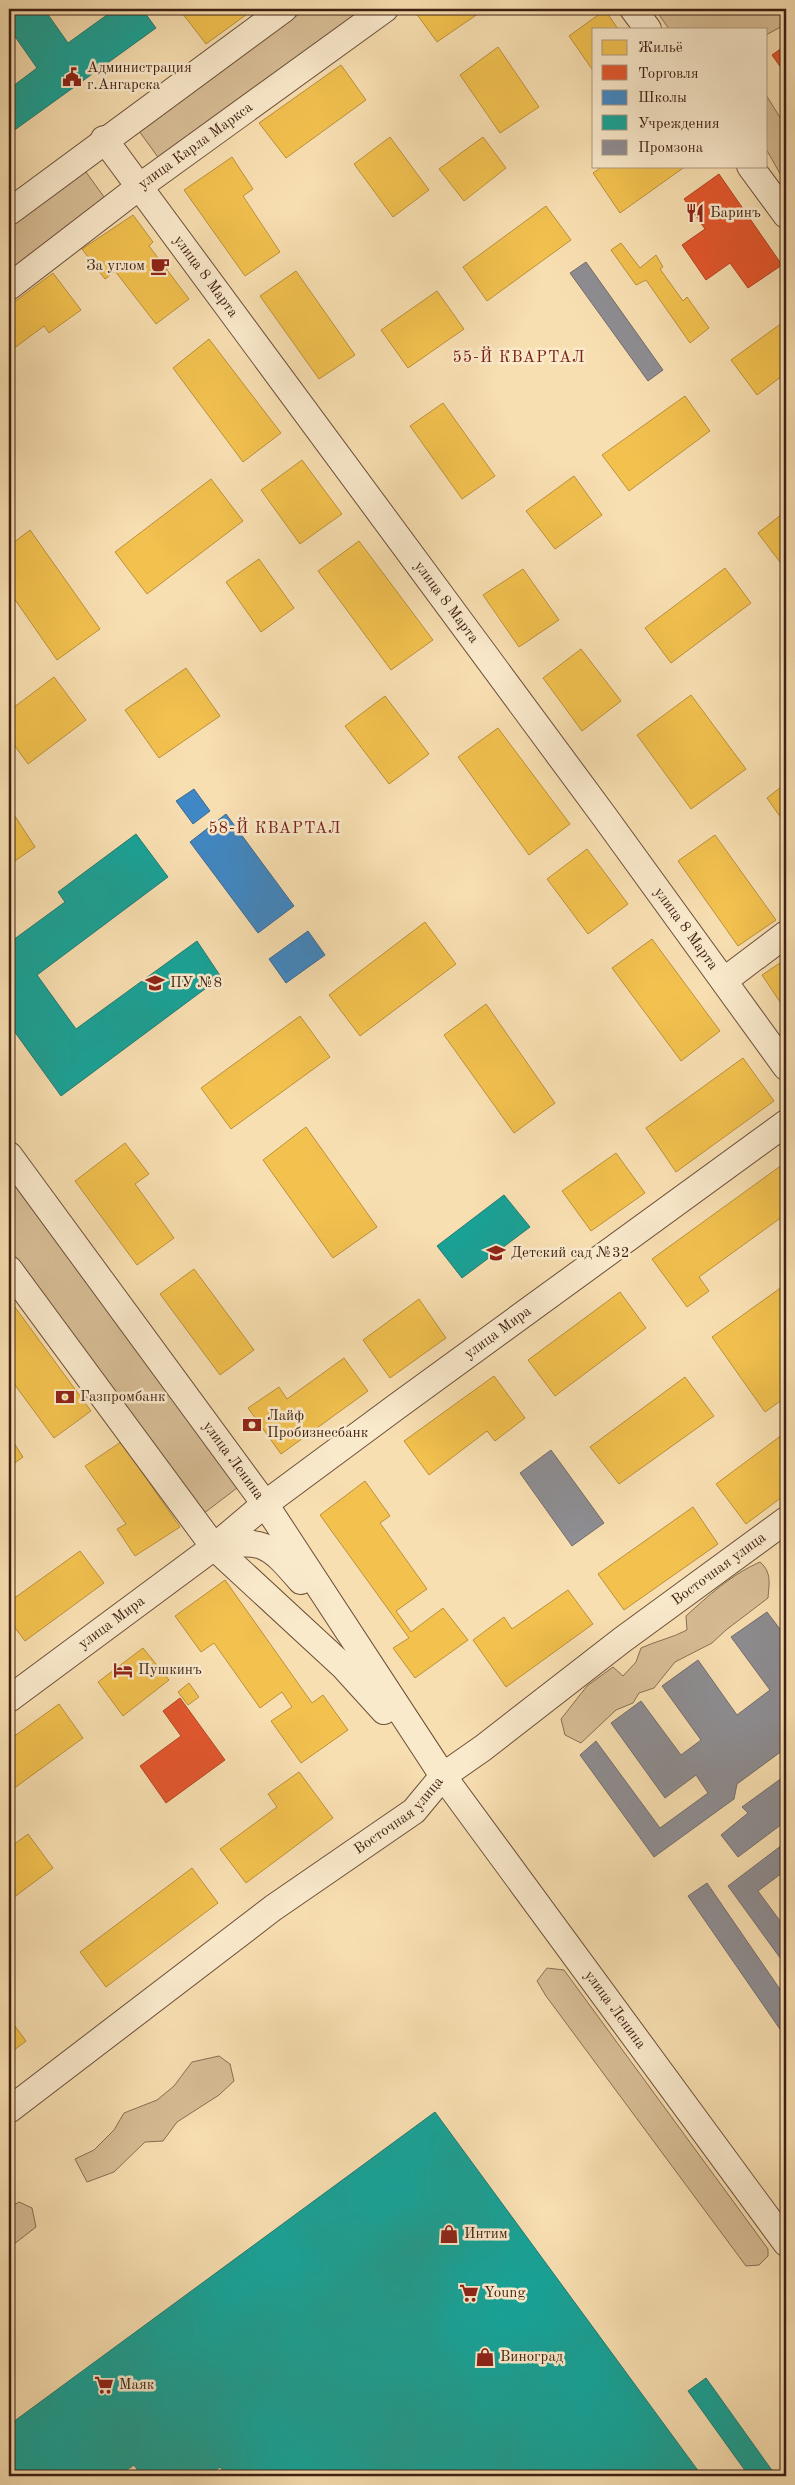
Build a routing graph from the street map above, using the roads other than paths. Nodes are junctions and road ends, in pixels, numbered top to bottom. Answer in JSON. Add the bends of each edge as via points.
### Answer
{"nodes":[{"id":1,"x":284,"y":9,"type":"edge"},
{"id":2,"x":385,"y":9,"type":"edge"},
{"id":3,"x":634,"y":9,"type":"edge"},
{"id":4,"x":647,"y":28,"type":"edge"},
{"id":5,"x":104,"y":140,"type":"junction"},
{"id":6,"x":751,"y":168,"type":"edge"},
{"id":7,"x":139,"y":187,"type":"junction"},
{"id":8,"x":9,"y":212,"type":"edge"},
{"id":9,"x":786,"y":215,"type":"edge"},
{"id":10,"x":9,"y":287,"type":"edge"},
{"id":11,"x":786,"y":934,"type":"edge"},
{"id":12,"x":725,"y":980,"type":"junction"},
{"id":13,"x":786,"y":1067,"type":"edge"},
{"id":14,"x":786,"y":1124,"type":"edge"},
{"id":15,"x":9,"y":1155,"type":"edge"},
{"id":16,"x":9,"y":1270,"type":"edge"},
{"id":17,"x":265,"y":1504,"type":"junction"},
{"id":18,"x":786,"y":1520,"type":"edge"},
{"id":19,"x":214,"y":1548,"type":"junction"},
{"id":20,"x":352,"y":1640,"type":"junction"},
{"id":21,"x":9,"y":1699,"type":"edge"},
{"id":22,"x":443,"y":1776,"type":"junction"},
{"id":23,"x":9,"y":2110,"type":"edge"},
{"id":24,"x":779,"y":2217,"type":"edge"},
{"id":25,"x":786,"y":2243,"type":"edge"}],
"edges":[{"from":1,"to":5,"type":"street"},
{"from":2,"to":7,"type":"street","name":"улица Карла Маркса"},
{"from":3,"to":4,"type":"street"},
{"from":5,"to":7,"type":"street","name":"улица 8 Марта"},
{"from":5,"to":8,"type":"street"},
{"from":6,"to":9,"type":"street"},
{"from":7,"to":10,"type":"street","name":"улица Карла Маркса"},
{"from":7,"to":12,"type":"street","name":"улица 8 Марта"},
{"from":11,"to":12,"type":"street"},
{"from":12,"to":13,"type":"street","name":"улица 8 Марта"},
{"from":14,"to":17,"type":"street","name":"улица Мира"},
{"from":15,"to":17,"type":"street","name":"улица Ленина"},
{"from":16,"to":19,"type":"street","name":"улица Ленина"},
{"from":17,"to":19,"type":"street","name":"улица Мира"},
{"from":17,"to":20,"type":"street","name":"улица Ленина"},
{"from":18,"to":22,"type":"street","name":"Восточная улица"},
{"from":19,"to":20,"type":"street","name":"улица Мира","via":[[249,1542],[266,1548],[282,1560]]},
{"from":19,"to":21,"type":"street","name":"улица Мира"},
{"from":19,"to":22,"type":"street","name":"улица Ленина","via":[[344,1667]]},
{"from":20,"to":22,"type":"street","name":"улица Ленина"},
{"from":22,"to":23,"type":"street","name":"Восточная улица","via":[[414,1811],[273,1908]]},
{"from":22,"to":24,"type":"street","name":"улица Ленина"},
{"from":24,"to":25,"type":"street","name":"улица Ленина"}]}
